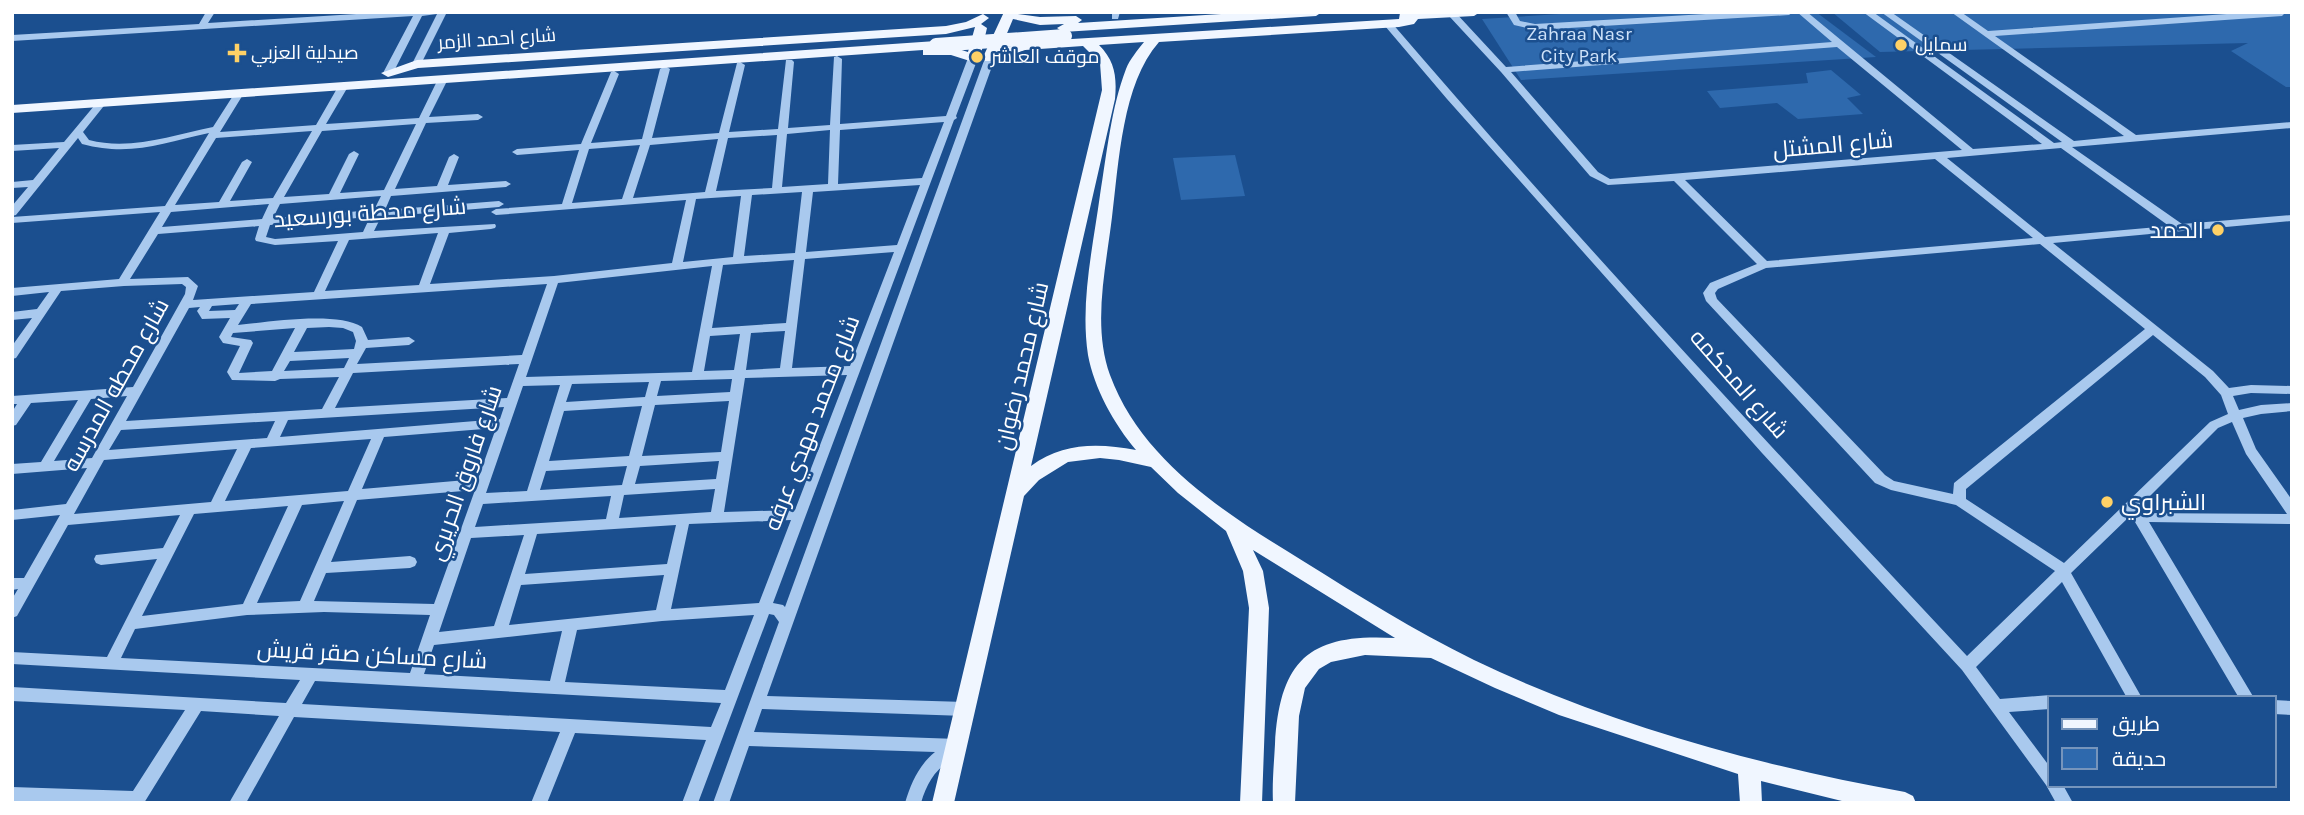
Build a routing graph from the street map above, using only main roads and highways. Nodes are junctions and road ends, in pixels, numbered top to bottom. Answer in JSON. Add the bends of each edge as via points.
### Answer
{"nodes":[{"id":1,"x":1184,"y":12,"type":"edge"},
{"id":2,"x":1316,"y":12,"type":"edge"},
{"id":3,"x":1474,"y":12,"type":"edge"},
{"id":4,"x":1009,"y":13,"type":"edge"},
{"id":5,"x":1452,"y":14,"type":"edge"},
{"id":6,"x":984,"y":15,"type":"edge"},
{"id":7,"x":1116,"y":15,"type":"edge"},
{"id":8,"x":1414,"y":15,"type":"junction"},
{"id":9,"x":1040,"y":21,"type":"junction"},
{"id":10,"x":946,"y":30,"type":"junction"},
{"id":11,"x":1155,"y":38,"type":"junction"},
{"id":12,"x":1086,"y":42,"type":"junction"},
{"id":13,"x":1044,"y":45,"type":"junction"},
{"id":14,"x":942,"y":51,"type":"junction"},
{"id":15,"x":1108,"y":63,"type":"junction"},
{"id":16,"x":1136,"y":64,"type":"junction"},
{"id":17,"x":388,"y":73,"type":"junction"},
{"id":18,"x":445,"y":79,"type":"junction"},
{"id":19,"x":12,"y":97,"type":"edge"},
{"id":20,"x":12,"y":108,"type":"edge"},
{"id":21,"x":1158,"y":462,"type":"junction"},
{"id":22,"x":1016,"y":494,"type":"junction"},
{"id":23,"x":1234,"y":527,"type":"junction"},
{"id":24,"x":1434,"y":649,"type":"junction"},
{"id":25,"x":1749,"y":767,"type":"junction"},
{"id":26,"x":943,"y":803,"type":"edge"},
{"id":27,"x":1251,"y":803,"type":"edge"},
{"id":28,"x":1284,"y":803,"type":"edge"},
{"id":29,"x":1751,"y":803,"type":"edge"},
{"id":30,"x":1905,"y":803,"type":"edge"}],
"edges":[{"from":1,"to":7,"type":"main road"},
{"from":2,"to":17,"type":"main road"},
{"from":3,"to":5,"type":"main road"},
{"from":4,"to":9,"type":"main road"},
{"from":4,"to":13,"type":"main road","via":[[990,58],[1016,47]]},
{"from":5,"to":8,"type":"main road"},
{"from":6,"to":10,"type":"main road","name":"شارع احمد الزمر","via":[[970,26]]},
{"from":6,"to":14,"type":"main road","name":"شارع احمد الزمر","via":[[973,58]]},
{"from":7,"to":9,"type":"main road"},
{"from":8,"to":11,"type":"main road","via":[[1405,23]]},
{"from":8,"to":18,"type":"main road","bridge":true},
{"from":9,"to":13,"type":"main road","via":[[1034,34]]},
{"from":10,"to":14,"type":"main road","via":[[953,41]]},
{"from":10,"to":17,"type":"main road","name":"شارع احمد الزمر","via":[[417,64]]},
{"from":11,"to":12,"type":"main road"},
{"from":11,"to":16,"type":"main road"},
{"from":12,"to":13,"type":"main road"},
{"from":12,"to":15,"type":"main road"},
{"from":14,"to":18,"type":"main road","name":"شارع احمد الزمر","via":[[464,84]]},
{"from":15,"to":16,"type":"main road"},
{"from":15,"to":22,"type":"main road","name":"شارع محمد رضوان","via":[[1106,110]]},
{"from":16,"to":21,"type":"main road","via":[[1126,93],[1106,209],[1093,346],[1119,412]]},
{"from":17,"to":19,"type":"main road","name":"شارع احمد الزمر"},
{"from":18,"to":20,"type":"main road","name":"شارع احمد الزمر"},
{"from":21,"to":22,"type":"main road","via":[[1121,452],[1079,452],[1042,467]]},
{"from":21,"to":23,"type":"main road"},
{"from":22,"to":26,"type":"main road","name":"شارع محمد رضوان"},
{"from":23,"to":24,"type":"main road"},
{"from":23,"to":27,"type":"main road","via":[[1253,571],[1259,608]]},
{"from":24,"to":25,"type":"main road","via":[[1551,703]]},
{"from":24,"to":28,"type":"main road","via":[[1343,649],[1302,674],[1288,701]]},
{"from":25,"to":29,"type":"main road"},
{"from":25,"to":30,"type":"main road"}]}
